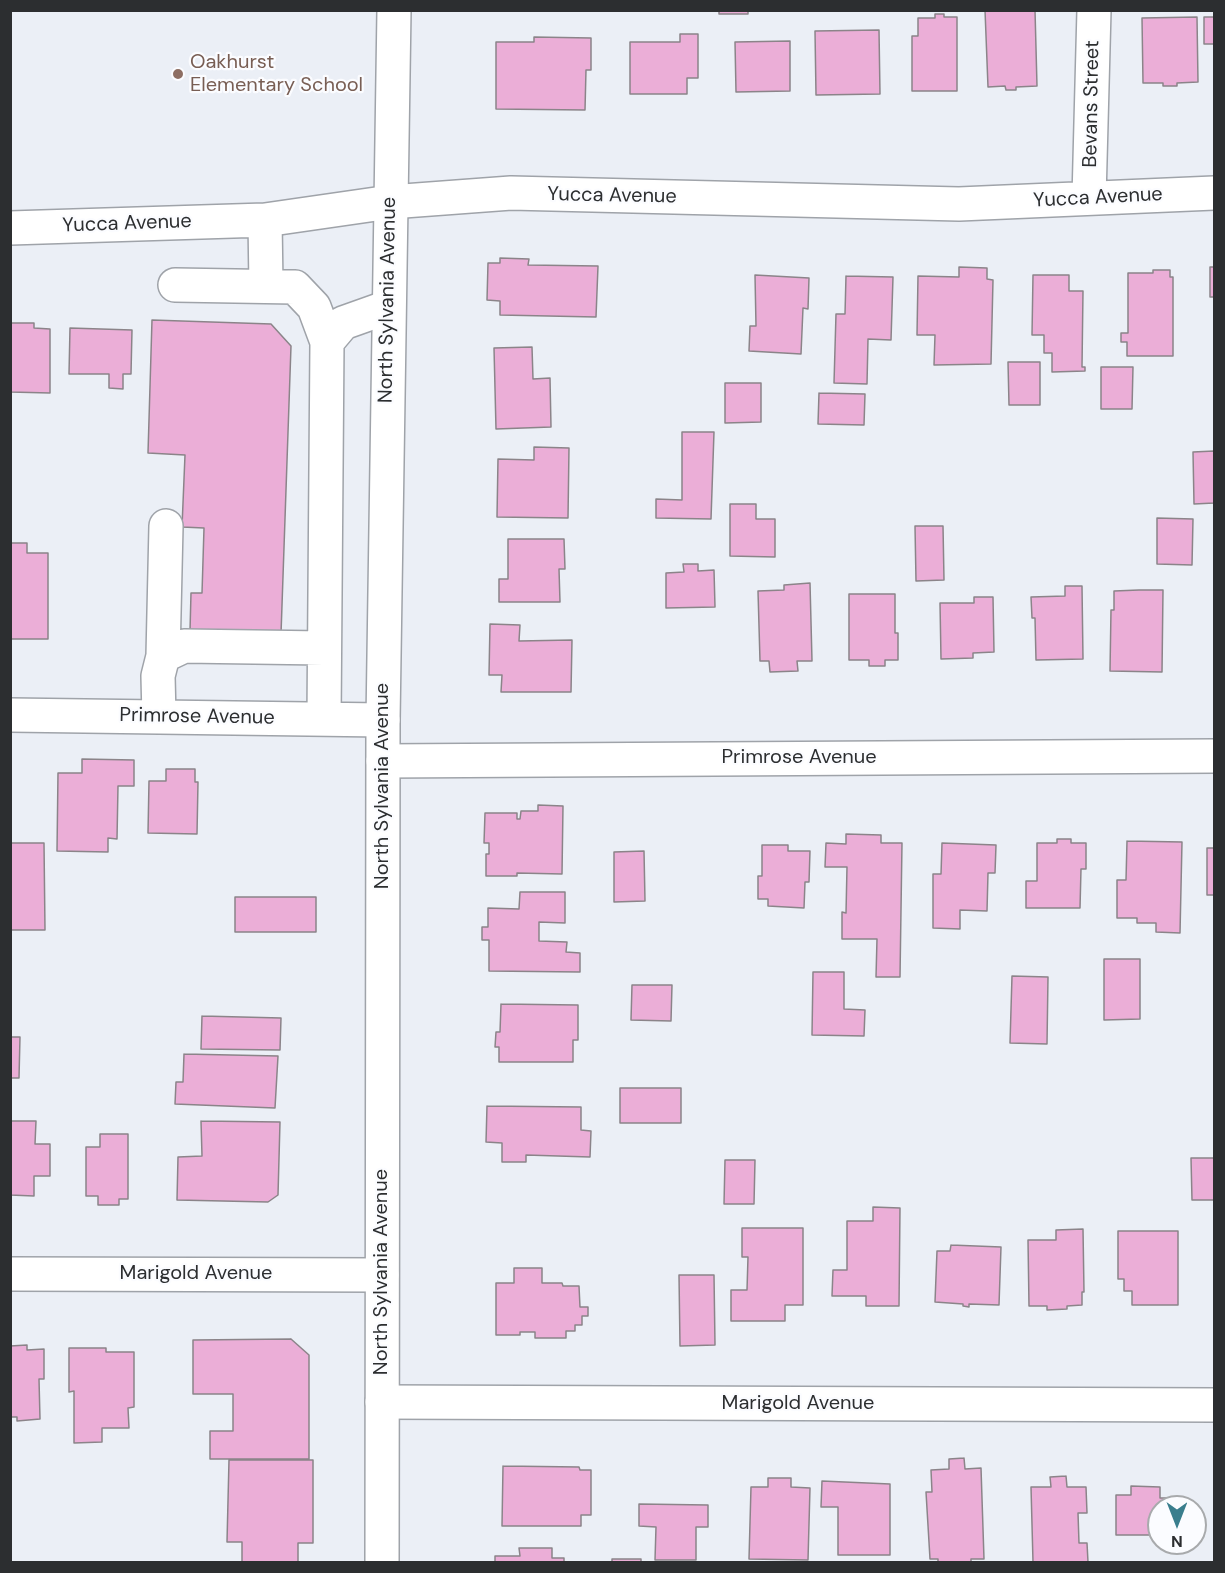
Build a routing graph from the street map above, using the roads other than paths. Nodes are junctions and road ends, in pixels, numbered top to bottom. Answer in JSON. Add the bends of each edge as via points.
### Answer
{"nodes":[{"id":1,"x":394,"y":10,"type":"edge"},
{"id":2,"x":1094,"y":10,"type":"edge"},
{"id":3,"x":1215,"y":193,"type":"edge"},
{"id":4,"x":1089,"y":198,"type":"junction"},
{"id":5,"x":390,"y":202,"type":"junction"},
{"id":6,"x":265,"y":220,"type":"junction"},
{"id":7,"x":10,"y":228,"type":"edge"},
{"id":8,"x":175,"y":285,"type":"dead end"},
{"id":9,"x":266,"y":286,"type":"junction"},
{"id":10,"x":388,"y":307,"type":"junction"},
{"id":11,"x":327,"y":342,"type":"junction"},
{"id":12,"x":166,"y":526,"type":"dead end"},
{"id":13,"x":324,"y":648,"type":"junction"},
{"id":14,"x":163,"y":656,"type":"junction"},
{"id":15,"x":10,"y":715,"type":"edge"},
{"id":16,"x":159,"y":717,"type":"junction"},
{"id":17,"x":324,"y":719,"type":"junction"},
{"id":18,"x":383,"y":720,"type":"junction"},
{"id":19,"x":1215,"y":756,"type":"edge"},
{"id":20,"x":383,"y":761,"type":"junction"},
{"id":21,"x":10,"y":1274,"type":"edge"},
{"id":22,"x":382,"y":1275,"type":"junction"},
{"id":23,"x":382,"y":1402,"type":"junction"},
{"id":24,"x":1215,"y":1405,"type":"edge"},
{"id":25,"x":382,"y":1563,"type":"edge"}],
"edges":[{"from":1,"to":5,"type":"street","name":"North Sylvania Avenue"},
{"from":2,"to":4,"type":"street","name":"Bevans Street"},
{"from":3,"to":4,"type":"street","name":"Yucca Avenue"},
{"from":4,"to":5,"type":"street","name":"Yucca Avenue","via":[[959,204],[511,193]]},
{"from":5,"to":6,"type":"street","name":"Yucca Avenue"},
{"from":5,"to":10,"type":"street","name":"North Sylvania Avenue"},
{"from":6,"to":7,"type":"street","name":"Yucca Avenue"},
{"from":6,"to":9,"type":"street"},
{"from":8,"to":9,"type":"street"},
{"from":9,"to":11,"type":"street","via":[[295,287],[314,307]]},
{"from":10,"to":11,"type":"street","via":[[343,323]]},
{"from":10,"to":18,"type":"street","name":"North Sylvania Avenue"},
{"from":11,"to":13,"type":"street"},
{"from":12,"to":14,"type":"street"},
{"from":13,"to":14,"type":"street","via":[[184,646]]},
{"from":13,"to":17,"type":"street"},
{"from":14,"to":16,"type":"street","via":[[158,676]]},
{"from":15,"to":16,"type":"street","name":"Primrose Avenue"},
{"from":16,"to":17,"type":"street","name":"Primrose Avenue"},
{"from":17,"to":18,"type":"street","name":"Primrose Avenue"},
{"from":18,"to":20,"type":"street","name":"North Sylvania Avenue"},
{"from":19,"to":20,"type":"street","name":"Primrose Avenue"},
{"from":20,"to":22,"type":"street","name":"North Sylvania Avenue"},
{"from":21,"to":22,"type":"street","name":"Marigold Avenue"},
{"from":22,"to":23,"type":"street","name":"North Sylvania Avenue"},
{"from":23,"to":24,"type":"street","name":"Marigold Avenue"},
{"from":23,"to":25,"type":"street","name":"North Sylvania Avenue"}]}
